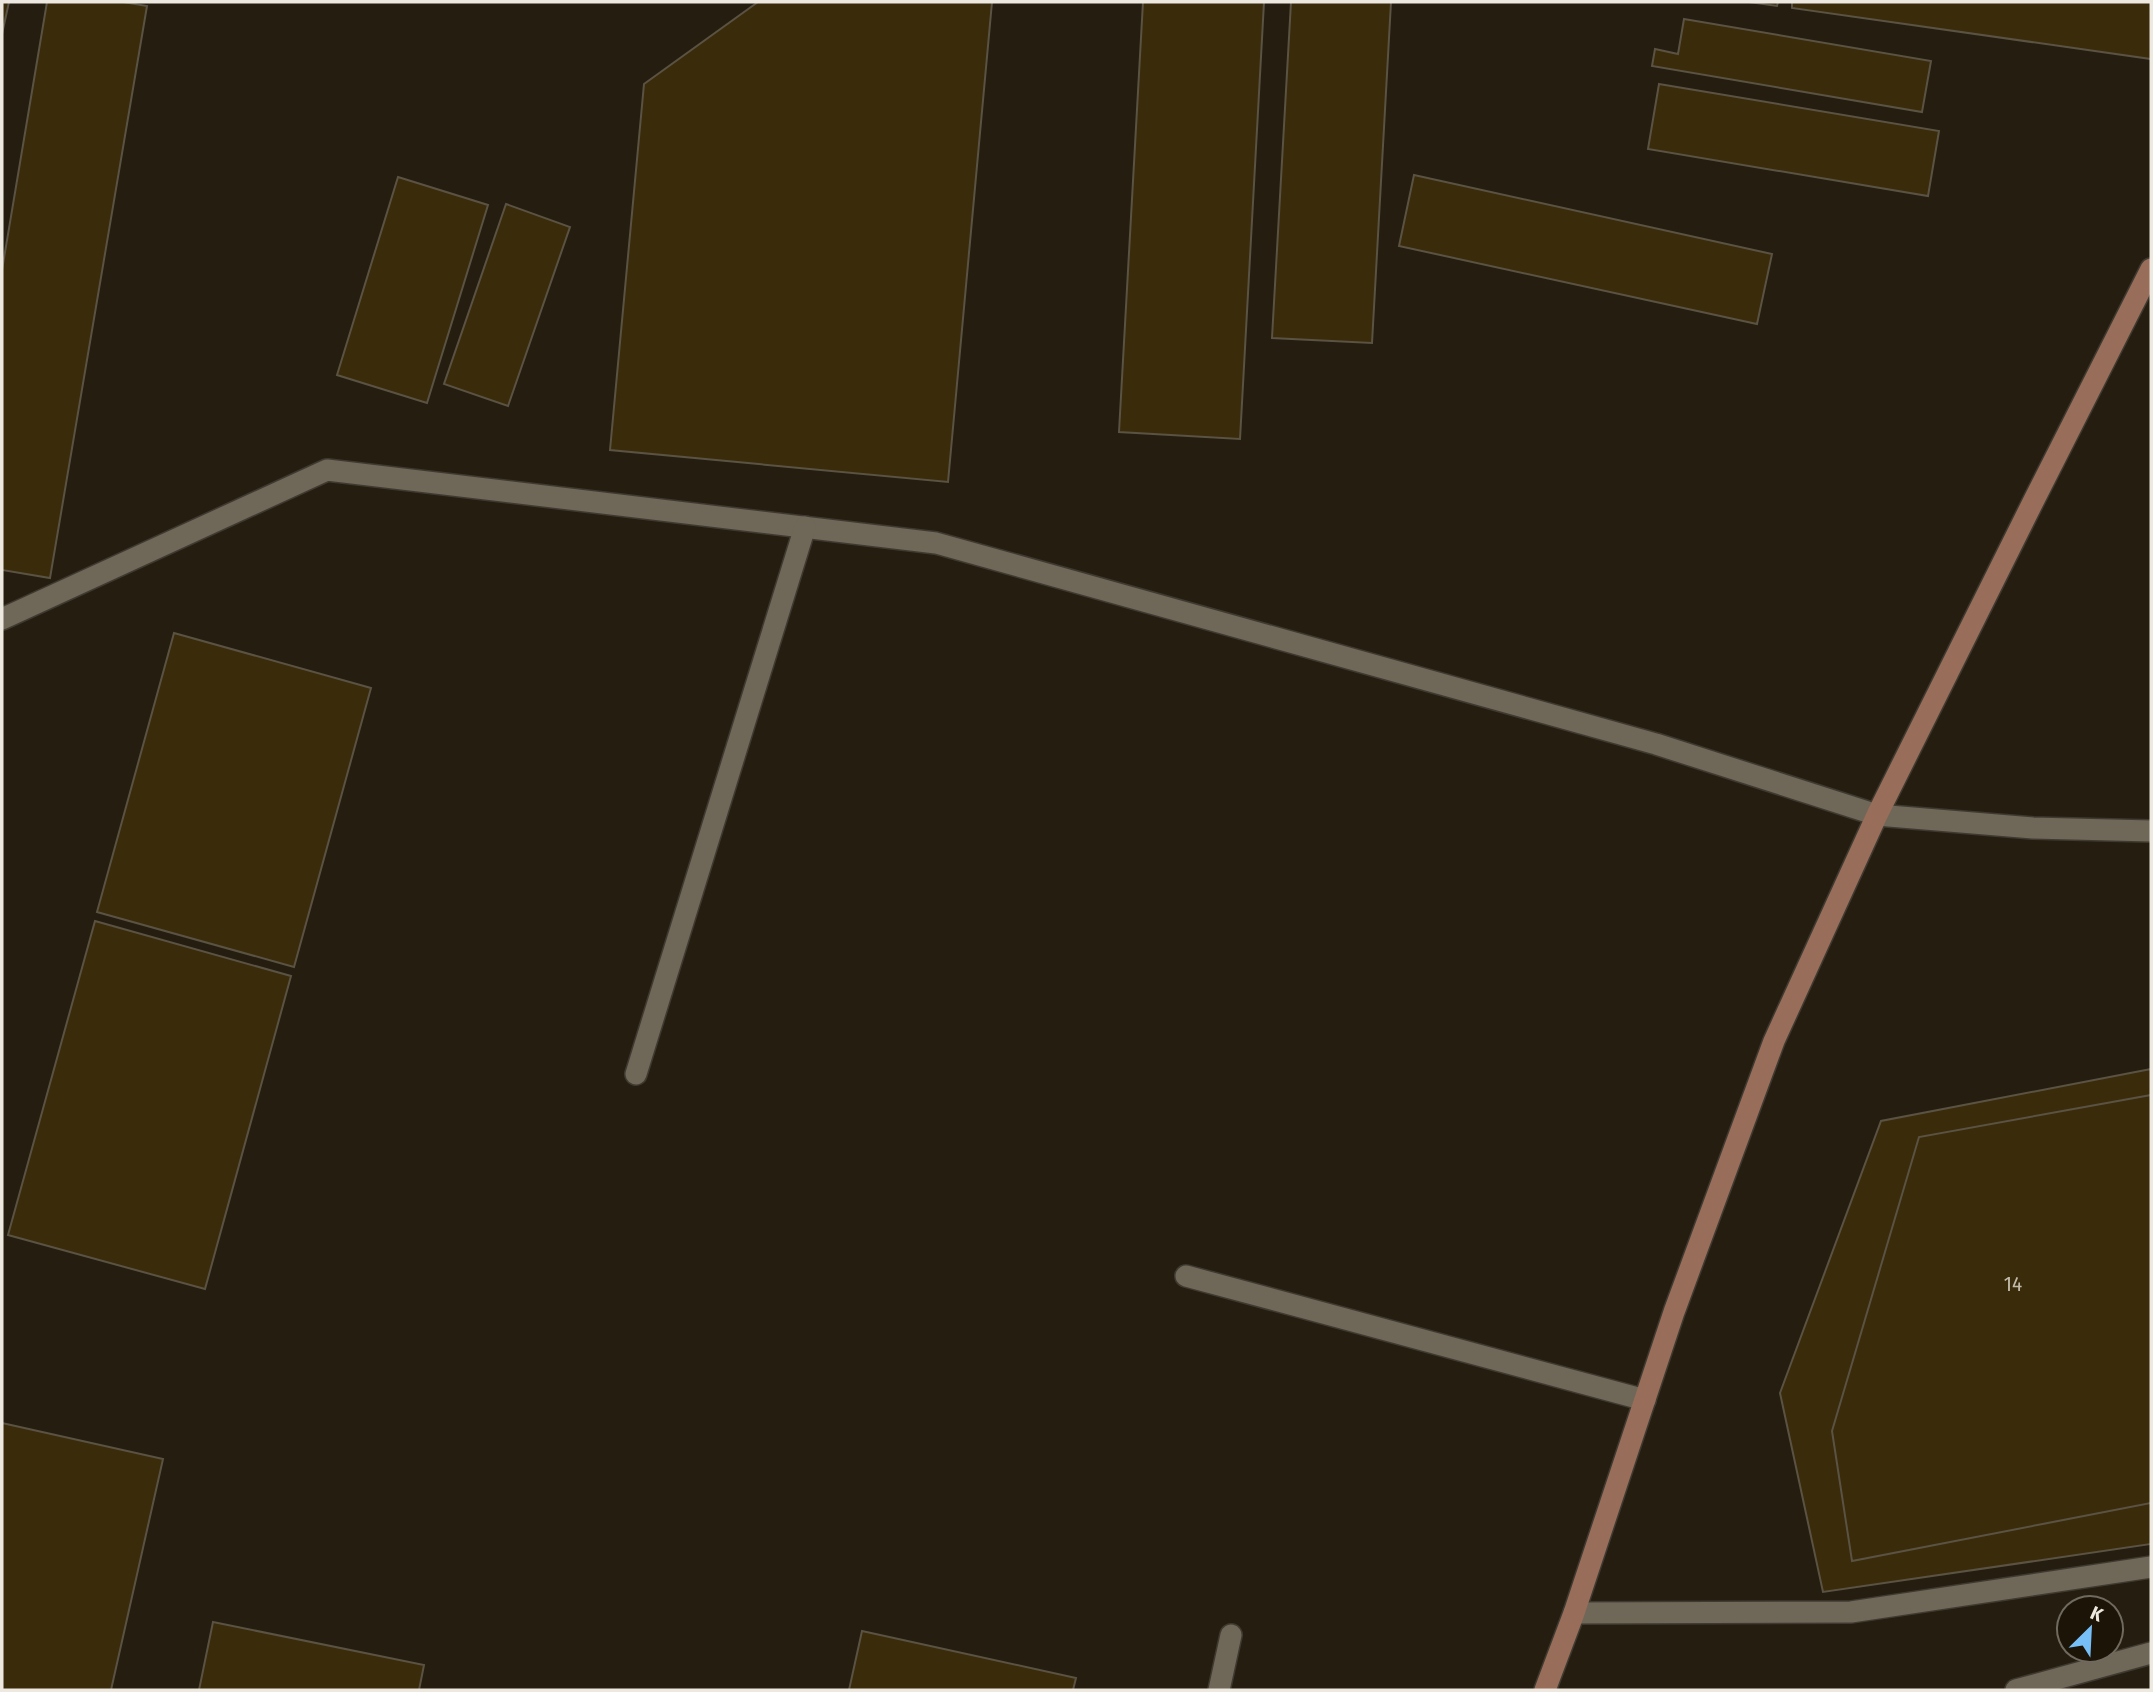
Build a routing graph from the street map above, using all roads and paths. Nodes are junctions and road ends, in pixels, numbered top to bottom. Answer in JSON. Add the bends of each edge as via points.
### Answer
{"nodes":[{"id":1,"x":2151,"y":270,"type":"edge"},
{"id":2,"x":805,"y":527,"type":"junction"},
{"id":3,"x":2,"y":619,"type":"edge"},
{"id":4,"x":1877,"y":815,"type":"junction"},
{"id":5,"x":2151,"y":831,"type":"edge"},
{"id":6,"x":636,"y":1074,"type":"dead end"},
{"id":7,"x":1186,"y":1276,"type":"dead end"},
{"id":8,"x":1645,"y":1400,"type":"junction"},
{"id":9,"x":2151,"y":1567,"type":"edge"},
{"id":10,"x":1574,"y":1613,"type":"junction"},
{"id":11,"x":1231,"y":1635,"type":"dead end"},
{"id":12,"x":2151,"y":1653,"type":"edge"},
{"id":13,"x":1219,"y":1690,"type":"edge"},
{"id":14,"x":1545,"y":1690,"type":"edge"},
{"id":15,"x":2016,"y":1690,"type":"edge"}],
"edges":[{"from":1,"to":4,"type":"street"},
{"from":2,"to":3,"type":"street","via":[[327,470]]},
{"from":2,"to":4,"type":"street","via":[[936,542],[1656,744]]},
{"from":2,"to":6,"type":"street"},
{"from":4,"to":5,"type":"street","via":[[2033,828]]},
{"from":4,"to":8,"type":"street","via":[[1774,1041]]},
{"from":7,"to":8,"type":"street"},
{"from":8,"to":10,"type":"street"},
{"from":9,"to":10,"type":"street","via":[[1851,1612]]},
{"from":10,"to":14,"type":"street"},
{"from":11,"to":13,"type":"street"},
{"from":12,"to":15,"type":"street"}]}
